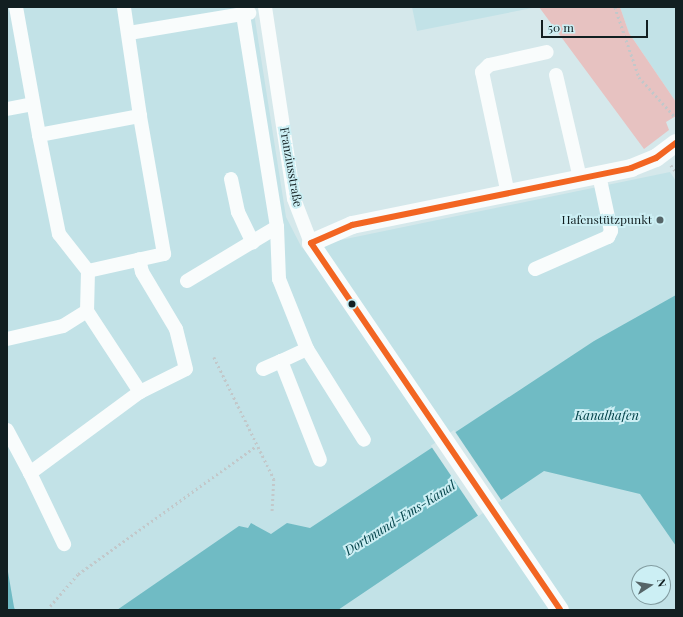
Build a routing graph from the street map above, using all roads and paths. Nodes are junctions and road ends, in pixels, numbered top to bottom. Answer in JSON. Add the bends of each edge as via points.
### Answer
{"nodes":[{"id":1,"x":16,"y":7,"type":"edge"},
{"id":2,"x":124,"y":7,"type":"edge"},
{"id":3,"x":615,"y":7,"type":"edge"},
{"id":4,"x":265,"y":9,"type":"edge"},
{"id":5,"x":245,"y":11,"type":"edge"},
{"id":6,"x":129,"y":33,"type":"junction"},
{"id":7,"x":546,"y":52,"type":"dead end"},
{"id":8,"x":556,"y":75,"type":"dead end"},
{"id":9,"x":33,"y":104,"type":"junction"},
{"id":10,"x":7,"y":108,"type":"edge"},
{"id":11,"x":140,"y":116,"type":"junction"},
{"id":12,"x":676,"y":118,"type":"edge"},
{"id":13,"x":39,"y":135,"type":"junction"},
{"id":14,"x":676,"y":143,"type":"edge"},
{"id":15,"x":599,"y":175,"type":"junction"},
{"id":16,"x":580,"y":178,"type":"junction"},
{"id":17,"x":231,"y":179,"type":"dead end"},
{"id":18,"x":508,"y":194,"type":"junction"},
{"id":19,"x":277,"y":227,"type":"junction"},
{"id":20,"x":311,"y":243,"type":"junction"},
{"id":21,"x":253,"y":244,"type":"junction"},
{"id":22,"x":139,"y":260,"type":"junction"},
{"id":23,"x":535,"y":269,"type":"dead end"},
{"id":24,"x":88,"y":271,"type":"junction"},
{"id":25,"x":186,"y":281,"type":"dead end"},
{"id":26,"x":87,"y":312,"type":"junction"},
{"id":27,"x":7,"y":339,"type":"edge"},
{"id":28,"x":307,"y":349,"type":"junction"},
{"id":29,"x":214,"y":357,"type":"dead end"},
{"id":30,"x":281,"y":361,"type":"junction"},
{"id":31,"x":263,"y":370,"type":"dead end"},
{"id":32,"x":140,"y":392,"type":"junction"},
{"id":33,"x":7,"y":430,"type":"edge"},
{"id":34,"x":364,"y":440,"type":"dead end"},
{"id":35,"x":256,"y":446,"type":"junction"},
{"id":36,"x":320,"y":460,"type":"dead end"},
{"id":37,"x":30,"y":473,"type":"junction"},
{"id":38,"x":272,"y":512,"type":"dead end"},
{"id":39,"x":64,"y":544,"type":"dead end"},
{"id":40,"x":50,"y":606,"type":"dead end"},
{"id":41,"x":560,"y":610,"type":"edge"}],
"edges":[{"from":1,"to":9,"type":"street"},
{"from":2,"to":6,"type":"street"},
{"from":3,"to":12,"type":"path","via":[[639,77]]},
{"from":4,"to":5,"type":"street"},
{"from":4,"to":20,"type":"street","name":"Franziusstraße","via":[[294,199]]},
{"from":5,"to":6,"type":"street"},
{"from":5,"to":19,"type":"street"},
{"from":6,"to":11,"type":"street"},
{"from":7,"to":18,"type":"street","via":[[488,65],[482,72]]},
{"from":8,"to":16,"type":"street"},
{"from":9,"to":10,"type":"street"},
{"from":9,"to":13,"type":"street"},
{"from":11,"to":13,"type":"street"},
{"from":11,"to":22,"type":"street","via":[[164,254]]},
{"from":13,"to":24,"type":"street","via":[[59,234]]},
{"from":14,"to":15,"type":"main road","via":[[644,164]]},
{"from":15,"to":16,"type":"main road"},
{"from":15,"to":23,"type":"street","via":[[611,231],[608,237]]},
{"from":16,"to":18,"type":"main road"},
{"from":17,"to":21,"type":"street","via":[[238,212]]},
{"from":18,"to":20,"type":"main road","via":[[340,228]]},
{"from":19,"to":21,"type":"street"},
{"from":19,"to":28,"type":"street","via":[[279,279]]},
{"from":20,"to":41,"type":"main road","name":"Franziusstraße"},
{"from":21,"to":25,"type":"street"},
{"from":22,"to":24,"type":"street"},
{"from":22,"to":32,"type":"street","via":[[142,272],[176,329],[186,369]]},
{"from":24,"to":26,"type":"street"},
{"from":26,"to":27,"type":"street","via":[[62,326]]},
{"from":26,"to":32,"type":"street"},
{"from":28,"to":30,"type":"street"},
{"from":28,"to":34,"type":"street"},
{"from":29,"to":35,"type":"path"},
{"from":30,"to":31,"type":"street"},
{"from":30,"to":36,"type":"street"},
{"from":32,"to":37,"type":"street"},
{"from":33,"to":37,"type":"street"},
{"from":35,"to":38,"type":"path","via":[[274,479]]},
{"from":35,"to":40,"type":"path","via":[[78,574]]},
{"from":37,"to":39,"type":"street"}]}
